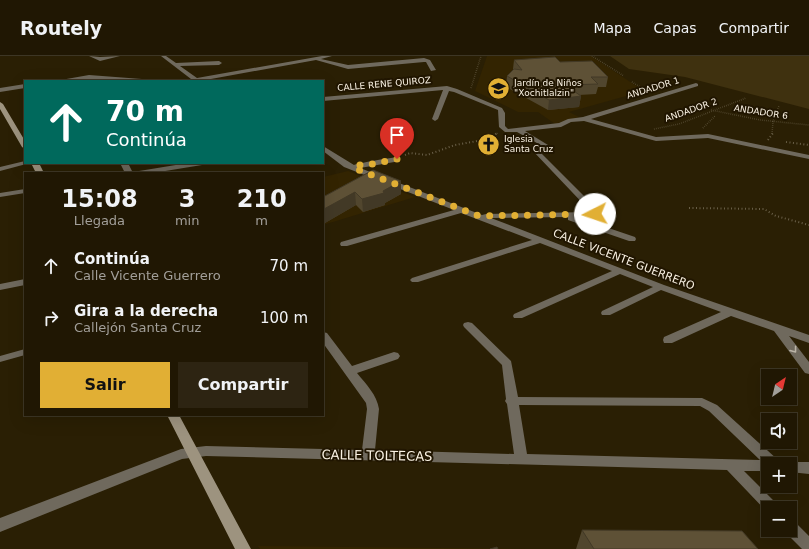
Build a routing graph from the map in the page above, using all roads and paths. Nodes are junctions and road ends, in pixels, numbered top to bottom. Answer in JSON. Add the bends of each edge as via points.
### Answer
{"nodes":[{"id":1,"x":90,"y":56,"type":"edge"},
{"id":2,"x":118,"y":56,"type":"edge"},
{"id":3,"x":163,"y":56,"type":"edge"},
{"id":4,"x":329,"y":56,"type":"edge"},
{"id":5,"x":481,"y":56,"type":"edge"},
{"id":6,"x":592,"y":56,"type":"edge"},
{"id":7,"x":312,"y":59,"type":"junction"},
{"id":8,"x":219,"y":63,"type":"dead end"},
{"id":9,"x":176,"y":65,"type":"junction"},
{"id":10,"x":359,"y":66,"type":"junction"},
{"id":11,"x":433,"y":70,"type":"dead end"},
{"id":12,"x":364,"y":73,"type":"dead end"},
{"id":13,"x":624,"y":76,"type":"dead end"},
{"id":14,"x":66,"y":80,"type":"edge"},
{"id":15,"x":129,"y":80,"type":"edge"},
{"id":16,"x":193,"y":80,"type":"edge"},
{"id":17,"x":199,"y":80,"type":"edge"},
{"id":18,"x":632,"y":82,"type":"dead end"},
{"id":19,"x":696,"y":85,"type":"dead end"},
{"id":20,"x":24,"y":86,"type":"edge"},
{"id":21,"x":447,"y":88,"type":"junction"},
{"id":22,"x":0,"y":90,"type":"edge"},
{"id":23,"x":472,"y":90,"type":"dead end"},
{"id":24,"x":658,"y":96,"type":"junction"},
{"id":25,"x":746,"y":98,"type":"dead end"},
{"id":26,"x":324,"y":99,"type":"edge"},
{"id":27,"x":0,"y":104,"type":"edge"},
{"id":28,"x":779,"y":106,"type":"dead end"},
{"id":29,"x":710,"y":110,"type":"junction"},
{"id":30,"x":435,"y":119,"type":"dead end"},
{"id":31,"x":584,"y":119,"type":"junction"},
{"id":32,"x":773,"y":122,"type":"junction"},
{"id":33,"x":809,"y":125,"type":"edge"},
{"id":34,"x":504,"y":130,"type":"junction"},
{"id":35,"x":520,"y":130,"type":"junction"},
{"id":36,"x":642,"y":136,"type":"junction"},
{"id":37,"x":22,"y":138,"type":"edge"},
{"id":38,"x":546,"y":146,"type":"dead end"},
{"id":39,"x":765,"y":148,"type":"junction"},
{"id":40,"x":324,"y":149,"type":"edge"},
{"id":41,"x":535,"y":150,"type":"dead end"},
{"id":42,"x":809,"y":156,"type":"edge"},
{"id":43,"x":397,"y":159,"type":"joint"},
{"id":44,"x":24,"y":163,"type":"edge"},
{"id":45,"x":196,"y":164,"type":"edge"},
{"id":46,"x":0,"y":168,"type":"edge"},
{"id":47,"x":354,"y":168,"type":"junction"},
{"id":48,"x":145,"y":172,"type":"edge"},
{"id":49,"x":24,"y":191,"type":"edge"},
{"id":50,"x":0,"y":195,"type":"edge"},
{"id":51,"x":689,"y":208,"type":"dead end"},
{"id":52,"x":462,"y":210,"type":"junction"},
{"id":53,"x":479,"y":216,"type":"junction"},
{"id":54,"x":565,"y":216,"type":"junction"},
{"id":55,"x":809,"y":225,"type":"edge"},
{"id":56,"x":632,"y":239,"type":"dead end"},
{"id":57,"x":542,"y":240,"type":"junction"},
{"id":58,"x":344,"y":244,"type":"dead end"},
{"id":59,"x":620,"y":271,"type":"junction"},
{"id":60,"x":415,"y":280,"type":"dead end"},
{"id":61,"x":24,"y":282,"type":"edge"},
{"id":62,"x":0,"y":287,"type":"edge"},
{"id":63,"x":661,"y":287,"type":"junction"},
{"id":64,"x":730,"y":312,"type":"junction"},
{"id":65,"x":606,"y":313,"type":"dead end"},
{"id":66,"x":518,"y":316,"type":"dead end"},
{"id":67,"x":468,"y":325,"type":"dead end"},
{"id":68,"x":778,"y":329,"type":"junction"},
{"id":69,"x":324,"y":336,"type":"edge"},
{"id":70,"x":809,"y":339,"type":"edge"},
{"id":71,"x":668,"y":340,"type":"dead end"},
{"id":72,"x":24,"y":352,"type":"edge"},
{"id":73,"x":394,"y":356,"type":"dead end"},
{"id":74,"x":1,"y":360,"type":"edge"},
{"id":75,"x":809,"y":370,"type":"edge"},
{"id":76,"x":350,"y":371,"type":"junction"},
{"id":77,"x":512,"y":401,"type":"junction"},
{"id":78,"x":174,"y":416,"type":"edge"},
{"id":79,"x":193,"y":452,"type":"junction"},
{"id":80,"x":368,"y":455,"type":"junction"},
{"id":81,"x":765,"y":457,"type":"edge"},
{"id":82,"x":521,"y":459,"type":"junction"},
{"id":83,"x":729,"y":464,"type":"junction"},
{"id":84,"x":761,"y":466,"type":"edge"},
{"id":85,"x":797,"y":467,"type":"edge"},
{"id":86,"x":809,"y":468,"type":"edge"},
{"id":87,"x":765,"y":501,"type":"edge"},
{"id":88,"x":0,"y":525,"type":"edge"},
{"id":89,"x":797,"y":534,"type":"edge"},
{"id":90,"x":809,"y":546,"type":"edge"},
{"id":91,"x":243,"y":549,"type":"edge"}],
"edges":[{"from":1,"to":2,"type":"street","via":[[100,59]]},
{"from":3,"to":9,"type":"street"},
{"from":4,"to":7,"type":"street"},
{"from":5,"to":23,"type":"path","via":[[470,89]]},
{"from":6,"to":13,"type":"path"},
{"from":7,"to":10,"type":"street","via":[[348,67]]},
{"from":7,"to":17,"type":"street"},
{"from":8,"to":9,"type":"street"},
{"from":9,"to":16,"type":"street"},
{"from":10,"to":11,"type":"street","via":[[424,60],[428,61]]},
{"from":10,"to":12,"type":"street"},
{"from":14,"to":15,"type":"street","via":[[89,77]]},
{"from":18,"to":24,"type":"path"},
{"from":19,"to":24,"type":"street","name":"ANDADOR 1"},
{"from":20,"to":22,"type":"street"},
{"from":21,"to":26,"type":"street","name":"CALLE RENE QUIROZ"},
{"from":21,"to":30,"type":"street"},
{"from":21,"to":34,"type":"street","via":[[500,110]]},
{"from":24,"to":31,"type":"street","name":"ANDADOR 1"},
{"from":25,"to":29,"type":"path","name":"ANDADOR 2"},
{"from":27,"to":37,"type":"street"},
{"from":28,"to":32,"type":"path"},
{"from":29,"to":32,"type":"path","name":"ANDADOR 6"},
{"from":29,"to":36,"type":"path","name":"ANDADOR 2","via":[[679,124],[653,129]]},
{"from":31,"to":35,"type":"street","name":"ANDADOR 1"},
{"from":31,"to":36,"type":"street"},
{"from":32,"to":33,"type":"path","name":"ANDADOR 6"},
{"from":32,"to":39,"type":"path","via":[[773,133],[768,138]]},
{"from":34,"to":35,"type":"street","name":"ANDADOR 1"},
{"from":34,"to":43,"type":"path","via":[[483,140],[455,145],[426,155],[410,153]]},
{"from":35,"to":38,"type":"street"},
{"from":36,"to":39,"type":"street","via":[[659,140],[708,136]]},
{"from":39,"to":42,"type":"street"},
{"from":40,"to":47,"type":"street","name":"CALLE VICENTE GUERRERO"},
{"from":41,"to":54,"type":"street","via":[[595,213],[590,216]]},
{"from":43,"to":47,"type":"street","via":[[362,164]]},
{"from":44,"to":46,"type":"street"},
{"from":45,"to":48,"type":"street"},
{"from":47,"to":52,"type":"street","name":"CALLE VICENTE GUERRERO"},
{"from":49,"to":50,"type":"street"},
{"from":51,"to":55,"type":"path","via":[[764,209],[776,216]]},
{"from":52,"to":53,"type":"street","name":"CALLE VICENTE GUERRERO"},
{"from":52,"to":58,"type":"street"},
{"from":53,"to":54,"type":"street"},
{"from":53,"to":57,"type":"street","name":"CALLE VICENTE GUERRERO"},
{"from":54,"to":56,"type":"street"},
{"from":57,"to":59,"type":"street","name":"CALLE VICENTE GUERRERO"},
{"from":57,"to":60,"type":"street"},
{"from":59,"to":63,"type":"street","name":"CALLE VICENTE GUERRERO"},
{"from":59,"to":66,"type":"street"},
{"from":61,"to":62,"type":"street"},
{"from":63,"to":64,"type":"street","name":"CALLE VICENTE GUERRERO"},
{"from":63,"to":65,"type":"street"},
{"from":64,"to":68,"type":"street","name":"CALLE VICENTE GUERRERO"},
{"from":64,"to":71,"type":"street"},
{"from":67,"to":77,"type":"street","via":[[507,364]]},
{"from":68,"to":70,"type":"street","name":"CALLE VICENTE GUERRERO"},
{"from":68,"to":75,"type":"street","one_way":true},
{"from":69,"to":76,"type":"street"},
{"from":72,"to":74,"type":"lane"},
{"from":73,"to":76,"type":"street"},
{"from":76,"to":80,"type":"street","via":[[372,402]]},
{"from":77,"to":81,"type":"street","via":[[697,401],[713,408]]},
{"from":77,"to":82,"type":"street"},
{"from":78,"to":79,"type":"street"},
{"from":79,"to":80,"type":"street","name":"CALLE TOLTECAS"},
{"from":79,"to":88,"type":"street","name":"CALLE TOLTECAS","via":[[167,459]]},
{"from":79,"to":91,"type":"street"},
{"from":80,"to":82,"type":"street","name":"CALLE TOLTECAS"},
{"from":82,"to":83,"type":"street","name":"CALLE TOLTECAS"},
{"from":83,"to":84,"type":"street","name":"CALLE TOLTECAS"},
{"from":83,"to":87,"type":"street"},
{"from":85,"to":86,"type":"street"},
{"from":89,"to":90,"type":"street"}]}
